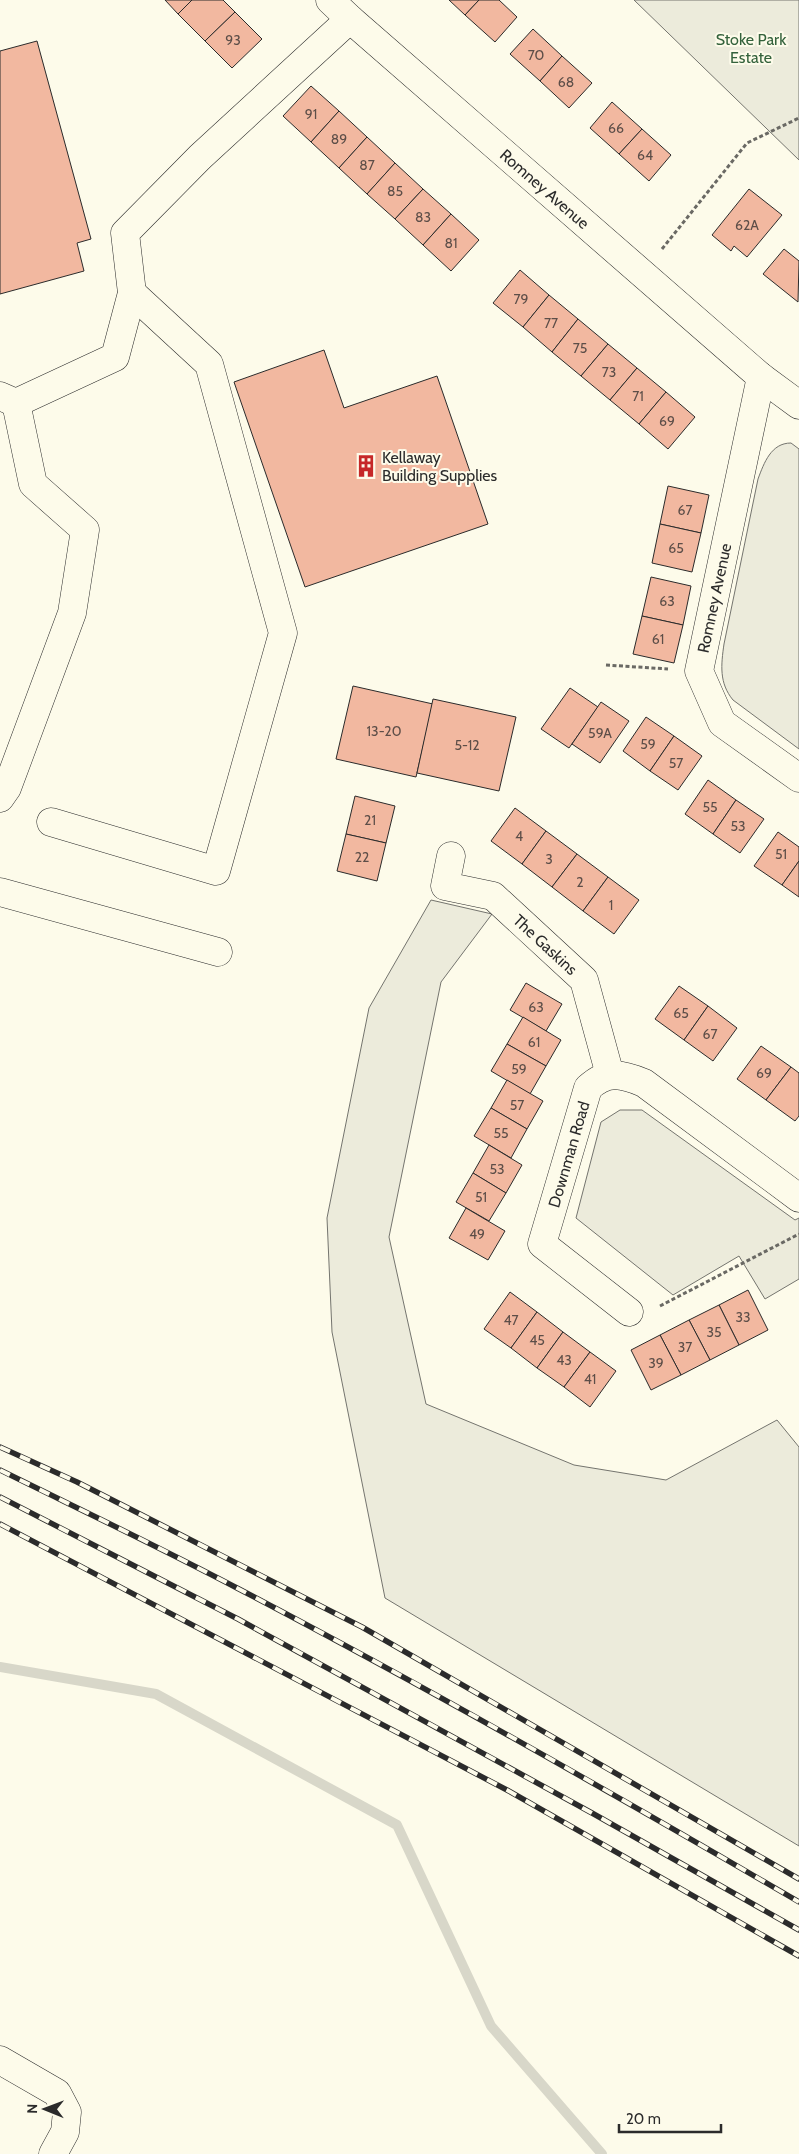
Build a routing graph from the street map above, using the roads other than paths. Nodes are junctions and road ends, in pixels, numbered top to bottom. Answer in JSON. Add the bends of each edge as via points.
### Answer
{"nodes":[{"id":1,"x":330,"y":0,"type":"edge"},
{"id":2,"x":350,"y":19,"type":"junction"},
{"id":3,"x":132,"y":293,"type":"junction"},
{"id":4,"x":761,"y":377,"type":"junction"},
{"id":5,"x":8,"y":400,"type":"edge"},
{"id":6,"x":799,"y":405,"type":"edge"},
{"id":7,"x":799,"y":778,"type":"edge"},
{"id":8,"x":0,"y":798,"type":"edge"},
{"id":9,"x":51,"y":822,"type":"dead end"},
{"id":10,"x":451,"y":856,"type":"dead end"},
{"id":11,"x":0,"y":892,"type":"edge"},
{"id":12,"x":218,"y":952,"type":"dead end"},
{"id":13,"x":610,"y":1075,"type":"junction"},
{"id":14,"x":799,"y":1198,"type":"edge"},
{"id":15,"x":641,"y":1311,"type":"road end"},
{"id":16,"x":0,"y":2060,"type":"edge"},
{"id":17,"x":53,"y":2154,"type":"edge"}],
"edges":[{"from":1,"to":2,"type":"street","name":"Romney Avenue"},
{"from":2,"to":3,"type":"street","via":[[200,157],[125,233]]},
{"from":2,"to":4,"type":"street","name":"Romney Avenue"},
{"from":3,"to":5,"type":"street","via":[[115,357]]},
{"from":3,"to":9,"type":"street","via":[[209,364],[283,633],[216,871]]},
{"from":4,"to":6,"type":"street","name":"Romney Avenue"},
{"from":4,"to":7,"type":"street","name":"Romney Avenue","via":[[699,671],[722,723]]},
{"from":5,"to":8,"type":"street","via":[[33,484],[85,530],[72,613],[7,788]]},
{"from":10,"to":13,"type":"street","name":"The Gaskins","via":[[445,886],[493,896],[584,980]]},
{"from":11,"to":12,"type":"street"},
{"from":13,"to":14,"type":"street","via":[[627,1076],[644,1083]]},
{"from":13,"to":15,"type":"street","name":"Downman Road","via":[[598,1079],[588,1088],[542,1244]]},
{"from":16,"to":17,"type":"street","via":[[57,2093],[68,2112],[65,2132]]}]}
